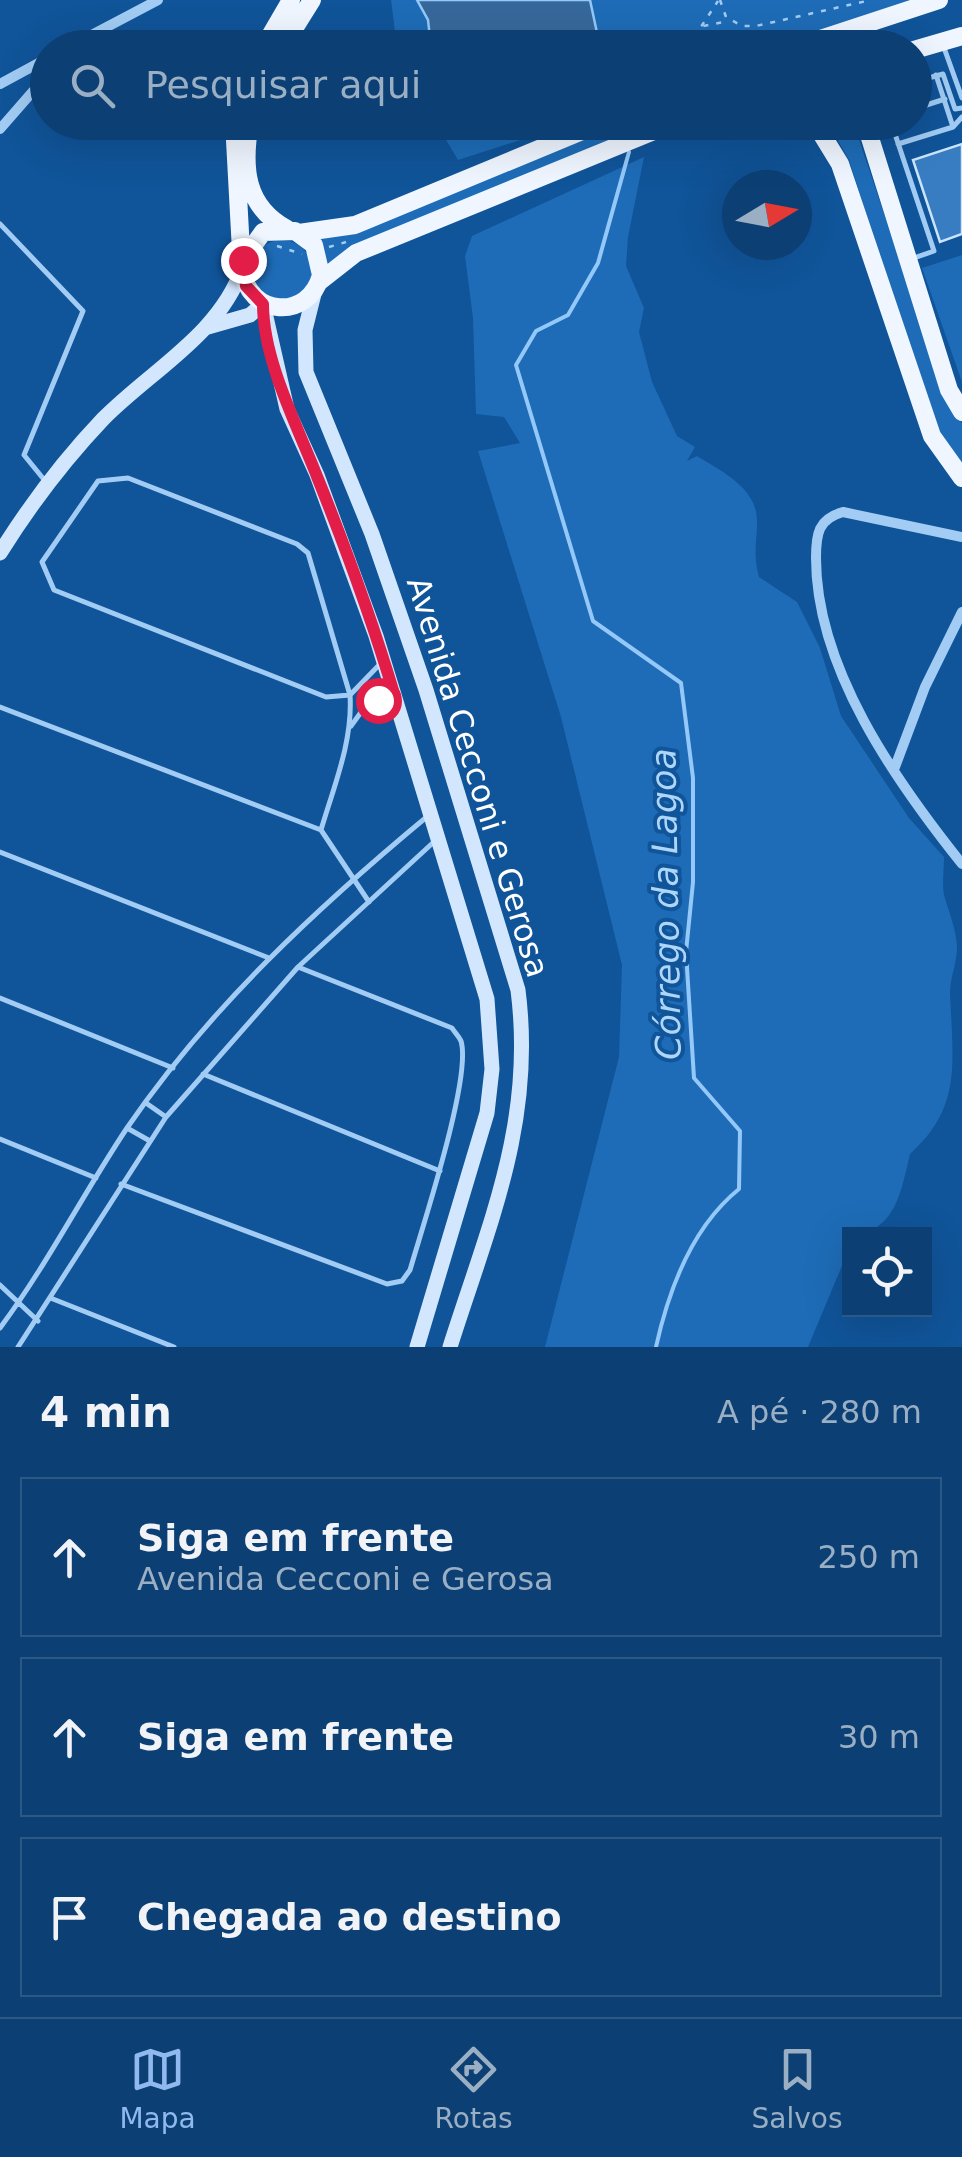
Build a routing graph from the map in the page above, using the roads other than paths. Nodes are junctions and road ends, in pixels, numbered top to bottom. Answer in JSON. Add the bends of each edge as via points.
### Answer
{"nodes":[{"id":1,"x":158,"y":0,"type":"edge"},
{"id":2,"x":291,"y":0,"type":"edge"},
{"id":3,"x":312,"y":0,"type":"edge"},
{"id":4,"x":939,"y":0,"type":"edge"},
{"id":5,"x":101,"y":30,"type":"edge"},
{"id":6,"x":274,"y":30,"type":"edge"},
{"id":7,"x":293,"y":30,"type":"edge"},
{"id":8,"x":849,"y":30,"type":"edge"},
{"id":9,"x":962,"y":36,"type":"edge"},
{"id":10,"x":942,"y":42,"type":"junction"},
{"id":11,"x":932,"y":45,"type":"edge"},
{"id":12,"x":30,"y":68,"type":"edge"},
{"id":13,"x":932,"y":76,"type":"edge"},
{"id":14,"x":0,"y":84,"type":"edge"},
{"id":15,"x":30,"y":95,"type":"edge"},
{"id":16,"x":948,"y":98,"type":"junction"},
{"id":17,"x":962,"y":98,"type":"edge"},
{"id":18,"x":932,"y":103,"type":"edge"},
{"id":19,"x":962,"y":108,"type":"edge"},
{"id":20,"x":962,"y":117,"type":"edge"},
{"id":21,"x":953,"y":127,"type":"junction"},
{"id":22,"x":0,"y":129,"type":"edge"},
{"id":23,"x":932,"y":133,"type":"edge"},
{"id":24,"x":235,"y":140,"type":"edge"},
{"id":25,"x":250,"y":140,"type":"edge"},
{"id":26,"x":560,"y":140,"type":"edge"},
{"id":27,"x":632,"y":140,"type":"edge"},
{"id":28,"x":825,"y":140,"type":"edge"},
{"id":29,"x":871,"y":140,"type":"edge"},
{"id":30,"x":897,"y":140,"type":"edge"},
{"id":31,"x":911,"y":140,"type":"edge"},
{"id":32,"x":898,"y":144,"type":"junction"},
{"id":33,"x":0,"y":224,"type":"edge"},
{"id":34,"x":293,"y":231,"type":"junction"},
{"id":35,"x":908,"y":260,"type":"junction"},
{"id":36,"x":243,"y":265,"type":"junction"},
{"id":37,"x":317,"y":286,"type":"junction"},
{"id":38,"x":259,"y":313,"type":"junction"},
{"id":39,"x":208,"y":327,"type":"junction"},
{"id":40,"x":962,"y":412,"type":"edge"},
{"id":41,"x":962,"y":478,"type":"edge"},
{"id":42,"x":48,"y":484,"type":"junction"},
{"id":43,"x":962,"y":537,"type":"edge"},
{"id":44,"x":0,"y":553,"type":"edge"},
{"id":45,"x":962,"y":612,"type":"edge"},
{"id":46,"x":384,"y":660,"type":"junction"},
{"id":47,"x":426,"y":690,"type":"junction"},
{"id":48,"x":350,"y":695,"type":"junction"},
{"id":49,"x":395,"y":697,"type":"junction"},
{"id":50,"x":0,"y":708,"type":"edge"},
{"id":51,"x":351,"y":726,"type":"junction"},
{"id":52,"x":895,"y":767,"type":"junction"},
{"id":53,"x":432,"y":813,"type":"junction"},
{"id":54,"x":321,"y":830,"type":"junction"},
{"id":55,"x":439,"y":837,"type":"junction"},
{"id":56,"x":0,"y":852,"type":"edge"},
{"id":57,"x":962,"y":864,"type":"edge"},
{"id":58,"x":353,"y":878,"type":"junction"},
{"id":59,"x":369,"y":902,"type":"junction"},
{"id":60,"x":269,"y":958,"type":"junction"},
{"id":61,"x":512,"y":964,"type":"junction"},
{"id":62,"x":298,"y":967,"type":"junction"},
{"id":63,"x":480,"y":972,"type":"junction"},
{"id":64,"x":0,"y":998,"type":"edge"},
{"id":65,"x":173,"y":1068,"type":"junction"},
{"id":66,"x":203,"y":1074,"type":"junction"},
{"id":67,"x":146,"y":1103,"type":"junction"},
{"id":68,"x":166,"y":1117,"type":"junction"},
{"id":69,"x":127,"y":1128,"type":"junction"},
{"id":70,"x":0,"y":1139,"type":"edge"},
{"id":71,"x":150,"y":1141,"type":"junction"},
{"id":72,"x":440,"y":1171,"type":"junction"},
{"id":73,"x":96,"y":1178,"type":"junction"},
{"id":74,"x":122,"y":1184,"type":"junction"},
{"id":75,"x":0,"y":1285,"type":"edge"},
{"id":76,"x":52,"y":1299,"type":"junction"},
{"id":77,"x":18,"y":1303,"type":"junction"},
{"id":78,"x":38,"y":1321,"type":"junction"},
{"id":79,"x":0,"y":1328,"type":"edge"},
{"id":80,"x":18,"y":1347,"type":"edge"},
{"id":81,"x":174,"y":1347,"type":"edge"},
{"id":82,"x":417,"y":1347,"type":"edge"},
{"id":83,"x":450,"y":1347,"type":"edge"}],
"edges":[{"from":1,"to":5,"type":"street"},
{"from":2,"to":6,"type":"main road"},
{"from":3,"to":7,"type":"main road"},
{"from":4,"to":8,"type":"main road"},
{"from":9,"to":10,"type":"main road"},
{"from":10,"to":11,"type":"main road"},
{"from":10,"to":17,"type":"lane"},
{"from":12,"to":14,"type":"street"},
{"from":13,"to":16,"type":"lane","via":[[943,74]]},
{"from":15,"to":22,"type":"street"},
{"from":16,"to":18,"type":"lane"},
{"from":16,"to":19,"type":"lane"},
{"from":16,"to":21,"type":"lane"},
{"from":20,"to":21,"type":"lane"},
{"from":21,"to":23,"type":"lane"},
{"from":24,"to":36,"type":"main road"},
{"from":25,"to":34,"type":"main road","via":[[256,205]]},
{"from":26,"to":34,"type":"main road","via":[[355,225]]},
{"from":27,"to":37,"type":"main road","via":[[356,253]]},
{"from":28,"to":41,"type":"main road","via":[[840,164],[932,436]]},
{"from":29,"to":35,"type":"main road"},
{"from":30,"to":32,"type":"lane"},
{"from":31,"to":32,"type":"lane"},
{"from":32,"to":35,"type":"lane","via":[[934,251]]},
{"from":33,"to":42,"type":"lane","via":[[84,311],[24,455]]},
{"from":34,"to":36,"type":"main road","via":[[263,232]]},
{"from":34,"to":37,"type":"main road","via":[[314,245]]},
{"from":35,"to":40,"type":"main road"},
{"from":36,"to":38,"type":"main road"},
{"from":36,"to":39,"type":"street"},
{"from":37,"to":38,"type":"main road","via":[[304,302]]},
{"from":37,"to":47,"type":"street","name":"Avenida Cecconi e Gerosa","via":[[302,352],[306,372]]},
{"from":38,"to":39,"type":"street"},
{"from":38,"to":46,"type":"street","name":"Avenida Cecconi e Gerosa","via":[[287,409]]},
{"from":39,"to":42,"type":"street","via":[[118,404]]},
{"from":42,"to":44,"type":"street"},
{"from":43,"to":52,"type":"street","via":[[860,512],[829,516],[819,527],[816,573],[831,652]]},
{"from":45,"to":52,"type":"street"},
{"from":46,"to":48,"type":"lane"},
{"from":46,"to":49,"type":"street","name":"Avenida Cecconi e Gerosa"},
{"from":47,"to":49,"type":"street"},
{"from":47,"to":61,"type":"street","name":"Avenida Cecconi e Gerosa"},
{"from":48,"to":48,"type":"lane","via":[[308,553],[297,544],[128,478],[98,481],[42,562],[54,590],[326,696]]},
{"from":48,"to":51,"type":"lane"},
{"from":49,"to":51,"type":"lane","via":[[367,704]]},
{"from":49,"to":53,"type":"street","name":"Avenida Cecconi e Gerosa"},
{"from":50,"to":54,"type":"lane"},
{"from":51,"to":54,"type":"lane"},
{"from":52,"to":57,"type":"street"},
{"from":53,"to":55,"type":"street","name":"Avenida Cecconi e Gerosa"},
{"from":53,"to":58,"type":"lane"},
{"from":54,"to":58,"type":"lane"},
{"from":55,"to":59,"type":"lane"},
{"from":55,"to":63,"type":"street","name":"Avenida Cecconi e Gerosa"},
{"from":56,"to":60,"type":"lane"},
{"from":58,"to":59,"type":"lane"},
{"from":58,"to":60,"type":"lane"},
{"from":59,"to":62,"type":"lane"},
{"from":60,"to":65,"type":"lane"},
{"from":61,"to":63,"type":"street"},
{"from":61,"to":83,"type":"street","name":"Avenida Cecconi e Gerosa","via":[[523,1034],[519,1118]]},
{"from":62,"to":66,"type":"lane"},
{"from":62,"to":72,"type":"lane","via":[[452,1028],[461,1041],[459,1078]]},
{"from":63,"to":82,"type":"street","name":"Avenida Cecconi e Gerosa","via":[[491,1030],[486,1113]]},
{"from":64,"to":65,"type":"lane"},
{"from":65,"to":67,"type":"lane"},
{"from":66,"to":68,"type":"lane"},
{"from":66,"to":72,"type":"lane"},
{"from":67,"to":68,"type":"lane"},
{"from":67,"to":69,"type":"lane"},
{"from":68,"to":71,"type":"lane"},
{"from":69,"to":71,"type":"lane"},
{"from":69,"to":73,"type":"lane"},
{"from":70,"to":73,"type":"lane"},
{"from":71,"to":74,"type":"lane"},
{"from":72,"to":74,"type":"lane","via":[[410,1270],[402,1281],[387,1284]]},
{"from":73,"to":77,"type":"lane"},
{"from":74,"to":76,"type":"lane"},
{"from":75,"to":77,"type":"lane"},
{"from":76,"to":78,"type":"lane"},
{"from":76,"to":81,"type":"lane"},
{"from":77,"to":78,"type":"lane"},
{"from":77,"to":79,"type":"lane"},
{"from":78,"to":80,"type":"lane"}]}
